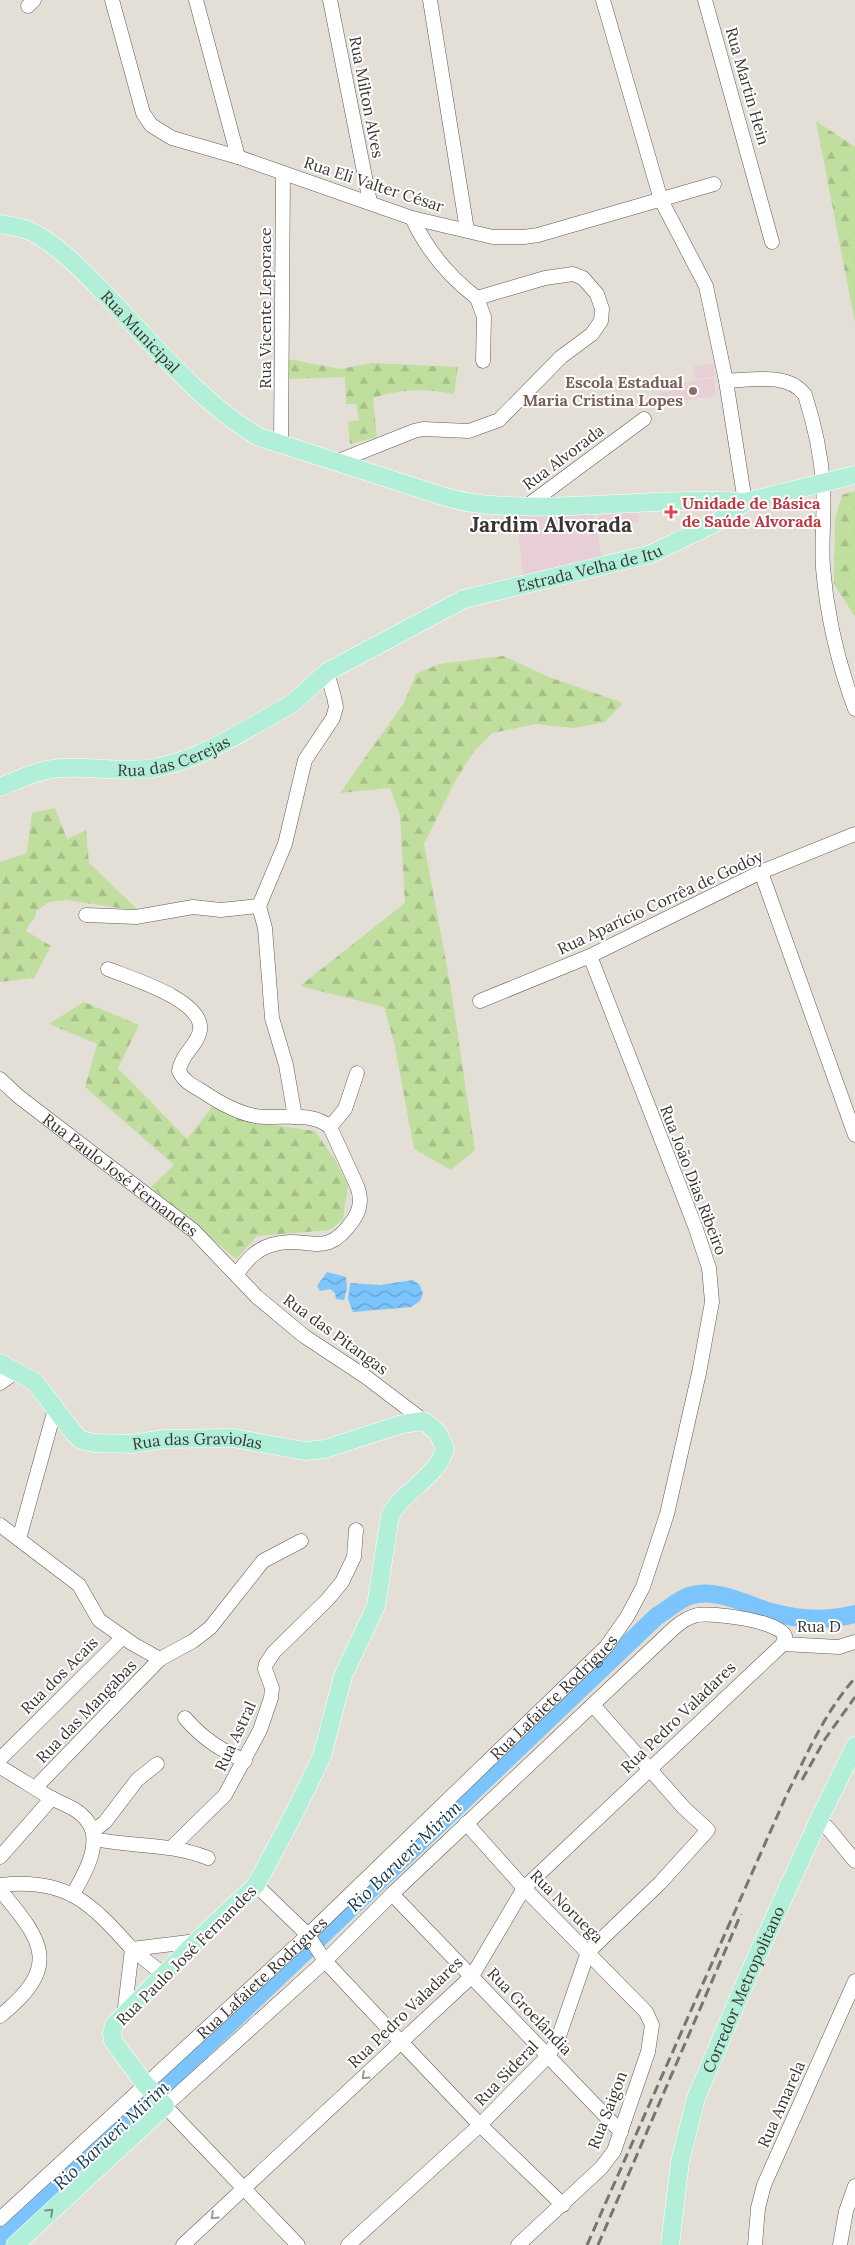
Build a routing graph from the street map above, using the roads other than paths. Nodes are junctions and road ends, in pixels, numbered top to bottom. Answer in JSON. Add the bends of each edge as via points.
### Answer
{"nodes":[{"id":1,"x":112,"y":0,"type":"edge"},
{"id":2,"x":196,"y":0,"type":"edge"},
{"id":3,"x":330,"y":0,"type":"edge"},
{"id":4,"x":430,"y":0,"type":"edge"},
{"id":5,"x":603,"y":0,"type":"edge"},
{"id":6,"x":705,"y":0,"type":"edge"},
{"id":7,"x":238,"y":157,"type":"junction"},
{"id":8,"x":283,"y":173,"type":"junction"},
{"id":9,"x":714,"y":184,"type":"dead end"},
{"id":10,"x":661,"y":200,"type":"junction"},
{"id":11,"x":370,"y":202,"type":"junction"},
{"id":12,"x":412,"y":218,"type":"junction"},
{"id":13,"x":0,"y":224,"type":"edge"},
{"id":14,"x":467,"y":230,"type":"junction"},
{"id":15,"x":772,"y":242,"type":"dead end"},
{"id":16,"x":477,"y":298,"type":"junction"},
{"id":17,"x":484,"y":361,"type":"dead end"},
{"id":18,"x":726,"y":381,"type":"junction"},
{"id":19,"x":644,"y":419,"type":"dead end"},
{"id":20,"x":281,"y":444,"type":"junction"},
{"id":21,"x":336,"y":462,"type":"junction"},
{"id":22,"x":855,"y":475,"type":"edge"},
{"id":23,"x":823,"y":484,"type":"junction"},
{"id":24,"x":745,"y":502,"type":"junction"},
{"id":25,"x":528,"y":506,"type":"junction"},
{"id":26,"x":327,"y":672,"type":"junction"},
{"id":27,"x":855,"y":708,"type":"edge"},
{"id":28,"x":0,"y":787,"type":"edge"},
{"id":29,"x":855,"y":834,"type":"edge"},
{"id":30,"x":761,"y":872,"type":"junction"},
{"id":31,"x":260,"y":906,"type":"junction"},
{"id":32,"x":86,"y":915,"type":"dead end"},
{"id":33,"x":590,"y":956,"type":"junction"},
{"id":34,"x":108,"y":969,"type":"dead end"},
{"id":35,"x":480,"y":1001,"type":"dead end"},
{"id":36,"x":357,"y":1073,"type":"dead end"},
{"id":37,"x":0,"y":1079,"type":"edge"},
{"id":38,"x":295,"y":1117,"type":"junction"},
{"id":39,"x":330,"y":1127,"type":"junction"},
{"id":40,"x":855,"y":1135,"type":"edge"},
{"id":41,"x":237,"y":1274,"type":"junction"},
{"id":42,"x":0,"y":1364,"type":"edge"},
{"id":43,"x":17,"y":1371,"type":"junction"},
{"id":44,"x":0,"y":1383,"type":"edge"},
{"id":45,"x":55,"y":1409,"type":"junction"},
{"id":46,"x":424,"y":1421,"type":"junction"},
{"id":47,"x":0,"y":1525,"type":"edge"},
{"id":48,"x":356,"y":1530,"type":"dead end"},
{"id":49,"x":19,"y":1539,"type":"junction"},
{"id":50,"x":301,"y":1542,"type":"dead end"},
{"id":51,"x":648,"y":1568,"type":"joint"},
{"id":52,"x":122,"y":1638,"type":"junction"},
{"id":53,"x":855,"y":1642,"type":"edge"},
{"id":54,"x":783,"y":1644,"type":"junction"},
{"id":55,"x":160,"y":1659,"type":"junction"},
{"id":56,"x":593,"y":1705,"type":"junction"},
{"id":57,"x":185,"y":1718,"type":"dead end"},
{"id":58,"x":855,"y":1746,"type":"edge"},
{"id":59,"x":0,"y":1759,"type":"edge"},
{"id":60,"x":245,"y":1762,"type":"junction"},
{"id":61,"x":158,"y":1764,"type":"dead end"},
{"id":62,"x":855,"y":1765,"type":"edge"},
{"id":63,"x":0,"y":1767,"type":"edge"},
{"id":64,"x":649,"y":1769,"type":"junction"},
{"id":65,"x":36,"y":1787,"type":"junction"},
{"id":66,"x":52,"y":1798,"type":"junction"},
{"id":67,"x":466,"y":1823,"type":"junction"},
{"id":68,"x":826,"y":1827,"type":"junction"},
{"id":69,"x":93,"y":1835,"type":"junction"},
{"id":70,"x":172,"y":1847,"type":"junction"},
{"id":71,"x":3,"y":1848,"type":"edge"},
{"id":72,"x":208,"y":1858,"type":"dead end"},
{"id":73,"x":855,"y":1861,"type":"edge"},
{"id":74,"x":256,"y":1885,"type":"junction"},
{"id":75,"x":0,"y":1886,"type":"edge"},
{"id":76,"x":524,"y":1888,"type":"junction"},
{"id":77,"x":0,"y":1890,"type":"edge"},
{"id":78,"x":73,"y":1894,"type":"junction"},
{"id":79,"x":392,"y":1894,"type":"junction"},
{"id":80,"x":310,"y":1938,"type":"junction"},
{"id":81,"x":197,"y":1941,"type":"junction"},
{"id":82,"x":132,"y":1949,"type":"junction"},
{"id":83,"x":588,"y":1952,"type":"junction"},
{"id":84,"x":323,"y":1958,"type":"junction"},
{"id":85,"x":164,"y":1975,"type":"junction"},
{"id":86,"x":472,"y":1976,"type":"junction"},
{"id":87,"x":855,"y":1981,"type":"edge"},
{"id":88,"x":646,"y":2012,"type":"joint"},
{"id":89,"x":0,"y":2016,"type":"edge"},
{"id":90,"x":124,"y":2016,"type":"junction"},
{"id":91,"x":401,"y":2042,"type":"junction"},
{"id":92,"x":549,"y":2055,"type":"junction"},
{"id":93,"x":156,"y":2095,"type":"junction"},
{"id":94,"x":480,"y":2125,"type":"junction"},
{"id":95,"x":621,"y":2132,"type":"junction"},
{"id":96,"x":855,"y":2186,"type":"edge"},
{"id":97,"x":245,"y":2187,"type":"junction"},
{"id":98,"x":563,"y":2205,"type":"junction"},
{"id":99,"x":0,"y":2219,"type":"edge"},
{"id":100,"x":15,"y":2245,"type":"edge"},
{"id":101,"x":183,"y":2245,"type":"edge"},
{"id":102,"x":298,"y":2245,"type":"edge"},
{"id":103,"x":348,"y":2245,"type":"edge"},
{"id":104,"x":518,"y":2245,"type":"edge"},
{"id":105,"x":670,"y":2245,"type":"edge"},
{"id":106,"x":677,"y":2245,"type":"edge"},
{"id":107,"x":755,"y":2245,"type":"edge"},
{"id":108,"x":840,"y":2245,"type":"edge"}],
"edges":[{"from":1,"to":7,"type":"street","name":"Rua Eli Valter César","via":[[146,120],[172,138]]},
{"from":2,"to":7,"type":"street"},
{"from":3,"to":11,"type":"street","name":"Rua Milton Alves"},
{"from":4,"to":14,"type":"street"},
{"from":5,"to":10,"type":"street"},
{"from":6,"to":15,"type":"street","name":"Rua Martin Hein"},
{"from":7,"to":8,"type":"street","name":"Rua Eli Valter César"},
{"from":8,"to":11,"type":"street","name":"Rua Eli Valter César"},
{"from":8,"to":20,"type":"street","name":"Rua Vicente Leporace"},
{"from":9,"to":10,"type":"street","name":"Rua Eli Valter César"},
{"from":10,"to":14,"type":"street","name":"Rua Eli Valter César","via":[[524,237],[493,237]]},
{"from":10,"to":18,"type":"street","via":[[706,286]]},
{"from":11,"to":12,"type":"street","name":"Rua Eli Valter César"},
{"from":12,"to":14,"type":"street","name":"Rua Eli Valter César"},
{"from":12,"to":16,"type":"street","via":[[431,253]]},
{"from":13,"to":20,"type":"main road","name":"Rua Municipal","via":[[26,230],[48,243],[90,279],[214,405],[238,425]]},
{"from":16,"to":17,"type":"street","via":[[484,317]]},
{"from":16,"to":21,"type":"street","via":[[545,278],[573,274],[583,278],[597,294],[602,309],[601,321],[592,334],[561,357],[498,420],[469,431],[414,431]]},
{"from":18,"to":23,"type":"street","via":[[776,380],[799,386],[809,407]]},
{"from":18,"to":24,"type":"street"},
{"from":19,"to":25,"type":"street","name":"Rua Alvorada"},
{"from":20,"to":21,"type":"main road","name":"Rua Municipal"},
{"from":21,"to":25,"type":"main road","name":"Rua Municipal","via":[[442,496],[479,504]]},
{"from":22,"to":23,"type":"main road","name":"Estrada Velha de Itu"},
{"from":23,"to":24,"type":"main road","name":"Estrada Velha de Itu"},
{"from":23,"to":27,"type":"street","via":[[823,568],[829,617],[843,676]]},
{"from":24,"to":25,"type":"main road","name":"Rua Municipal","via":[[703,499]]},
{"from":24,"to":26,"type":"main road","name":"Estrada Velha de Itu","via":[[717,522],[652,554],[464,599]]},
{"from":26,"to":28,"type":"main road","name":"Rua das Cerejas","via":[[294,702],[194,756],[155,768],[135,770],[62,768],[43,771]]},
{"from":26,"to":31,"type":"street","via":[[335,702],[333,718],[305,760],[285,844]]},
{"from":29,"to":30,"type":"street","name":"Rua Aparício Corrêa de Godóy"},
{"from":30,"to":33,"type":"street","name":"Rua Aparício Corrêa de Godóy"},
{"from":30,"to":40,"type":"street"},
{"from":31,"to":32,"type":"street","via":[[221,910],[193,907],[136,917]]},
{"from":31,"to":38,"type":"street","via":[[265,928],[272,1018],[286,1065]]},
{"from":33,"to":35,"type":"street","name":"Rua Aparício Corrêa de Godóy"},
{"from":33,"to":51,"type":"street","name":"Rua João Dias Ribeiro","via":[[695,1226],[709,1268],[711,1286],[712,1302],[699,1373],[666,1514]]},
{"from":34,"to":38,"type":"street","via":[[176,998],[194,1012],[200,1032],[180,1065],[179,1071],[185,1080],[234,1110],[255,1116]]},
{"from":36,"to":39,"type":"street","via":[[345,1109]]},
{"from":37,"to":41,"type":"street","name":"Rua Paulo José Fernandes","via":[[194,1231]]},
{"from":38,"to":39,"type":"street","via":[[318,1120]]},
{"from":39,"to":41,"type":"street","via":[[361,1195],[358,1212],[334,1242],[273,1244],[246,1260]]},
{"from":41,"to":46,"type":"street","name":"Rua das Pitangas","via":[[257,1297],[304,1336]]},
{"from":42,"to":43,"type":"main road","name":"Rua das Graviolas"},
{"from":43,"to":44,"type":"street"},
{"from":43,"to":45,"type":"main road","name":"Rua das Graviolas","via":[[35,1382]]},
{"from":45,"to":46,"type":"main road","name":"Rua das Graviolas","via":[[81,1440],[94,1443],[233,1438],[305,1451],[326,1449],[402,1424]]},
{"from":45,"to":49,"type":"street"},
{"from":46,"to":74,"type":"main road","name":"Rua Paulo José Fernandes","via":[[443,1441],[443,1456],[395,1506],[390,1516],[376,1606],[342,1676],[322,1756]]},
{"from":47,"to":49,"type":"street","name":"Rua das Mangabas"},
{"from":48,"to":60,"type":"street","name":"Rua Astral","via":[[354,1557],[342,1582],[266,1664],[271,1698]]},
{"from":49,"to":52,"type":"street","name":"Rua das Mangabas","via":[[79,1585],[99,1620]]},
{"from":50,"to":55,"type":"street","name":"Rua das Mangabas","via":[[263,1561],[210,1628]]},
{"from":51,"to":80,"type":"street","name":"Rua Lafaiete Rodrigues","via":[[643,1587],[606,1647]]},
{"from":52,"to":55,"type":"street","name":"Rua das Mangabas"},
{"from":52,"to":59,"type":"street","name":"Rua dos Acais"},
{"from":53,"to":54,"type":"street","name":"Rua D","via":[[839,1647]]},
{"from":54,"to":56,"type":"street","name":"Rua Lafaiete Rodrigues","via":[[784,1633],[770,1625],[715,1616],[699,1615],[686,1619]]},
{"from":54,"to":64,"type":"street","name":"Rua Pedro Valadares"},
{"from":55,"to":65,"type":"street","name":"Rua das Mangabas"},
{"from":56,"to":64,"type":"street"},
{"from":56,"to":67,"type":"street","name":"Rua Lafaiete Rodrigues"},
{"from":57,"to":60,"type":"street","via":[[198,1734]]},
{"from":58,"to":105,"type":"main road","name":"Corredor Metropolitano","via":[[744,1984],[696,2098],[680,2162]]},
{"from":60,"to":70,"type":"street","name":"Rua Astral","via":[[226,1795]]},
{"from":61,"to":69,"type":"street","via":[[137,1780]]},
{"from":62,"to":68,"type":"main road"},
{"from":63,"to":65,"type":"street"},
{"from":64,"to":76,"type":"street","name":"Rua Pedro Valadares"},
{"from":64,"to":83,"type":"street","name":"Rua Sideral","via":[[708,1830],[660,1883]]},
{"from":65,"to":66,"type":"street"},
{"from":66,"to":69,"type":"street","via":[[81,1814],[89,1822]]},
{"from":66,"to":71,"type":"street"},
{"from":67,"to":76,"type":"street","name":"Rua Noruega"},
{"from":67,"to":79,"type":"street","name":"Rua Lafaiete Rodrigues"},
{"from":68,"to":73,"type":"street"},
{"from":68,"to":106,"type":"main road","via":[[718,2061],[693,2142]]},
{"from":69,"to":70,"type":"street","via":[[124,1845]]},
{"from":69,"to":78,"type":"street","via":[[91,1857]]},
{"from":70,"to":72,"type":"street"},
{"from":74,"to":80,"type":"street"},
{"from":74,"to":81,"type":"main road","name":"Rua Paulo José Fernandes"},
{"from":75,"to":78,"type":"street","via":[[35,1884]]},
{"from":76,"to":83,"type":"street","name":"Rua Noruega"},
{"from":76,"to":86,"type":"street","name":"Rua Pedro Valadares"},
{"from":77,"to":89,"type":"street","via":[[28,1924],[41,1953],[34,1982]]},
{"from":78,"to":82,"type":"street"},
{"from":79,"to":84,"type":"street","name":"Rua Lafaiete Rodrigues"},
{"from":79,"to":86,"type":"street","name":"Rua Groelândia"},
{"from":80,"to":84,"type":"street"},
{"from":80,"to":93,"type":"street","name":"Rua Lafaiete Rodrigues"},
{"from":81,"to":82,"type":"street"},
{"from":81,"to":85,"type":"main road","name":"Rua Paulo José Fernandes"},
{"from":82,"to":85,"type":"street"},
{"from":82,"to":90,"type":"street"},
{"from":83,"to":88,"type":"street","name":"Rua Noruega"},
{"from":83,"to":92,"type":"street","name":"Rua Sideral","via":[[559,2036]]},
{"from":84,"to":91,"type":"street"},
{"from":84,"to":93,"type":"street","name":"Rua Lafaiete Rodrigues"},
{"from":85,"to":90,"type":"main road","name":"Rua Paulo José Fernandes"},
{"from":86,"to":91,"type":"street","name":"Rua Pedro Valadares"},
{"from":86,"to":92,"type":"street","name":"Rua Groelândia"},
{"from":87,"to":107,"type":"street","name":"Rua Amarela","via":[[764,2185],[758,2208]]},
{"from":88,"to":95,"type":"street","name":"Rua Saigon","via":[[652,2025],[648,2052]]},
{"from":90,"to":93,"type":"main road","name":"Rua Paulo José Fernandes","via":[[114,2025],[113,2040]]},
{"from":91,"to":94,"type":"street"},
{"from":91,"to":97,"type":"street","name":"Rua Pedro Valadares","one_way":true},
{"from":92,"to":94,"type":"street","name":"Rua Sideral"},
{"from":92,"to":95,"type":"street","name":"Rua Groelândia"},
{"from":93,"to":97,"type":"street"},
{"from":93,"to":99,"type":"street","name":"Rua Lafaiete Rodrigues"},
{"from":100,"to":93,"type":"main road","name":"Rua Lafaiete Rodrigues","one_way":true},
{"from":94,"to":98,"type":"street"},
{"from":94,"to":103,"type":"street","name":"Rua Sideral"},
{"from":95,"to":98,"type":"street","name":"Rua Saigon","via":[[614,2151],[601,2168]]},
{"from":96,"to":108,"type":"street","via":[[846,2211]]},
{"from":97,"to":101,"type":"street","name":"Rua Pedro Valadares","one_way":true},
{"from":97,"to":102,"type":"street"},
{"from":98,"to":104,"type":"street","name":"Rua Saigon"}]}
